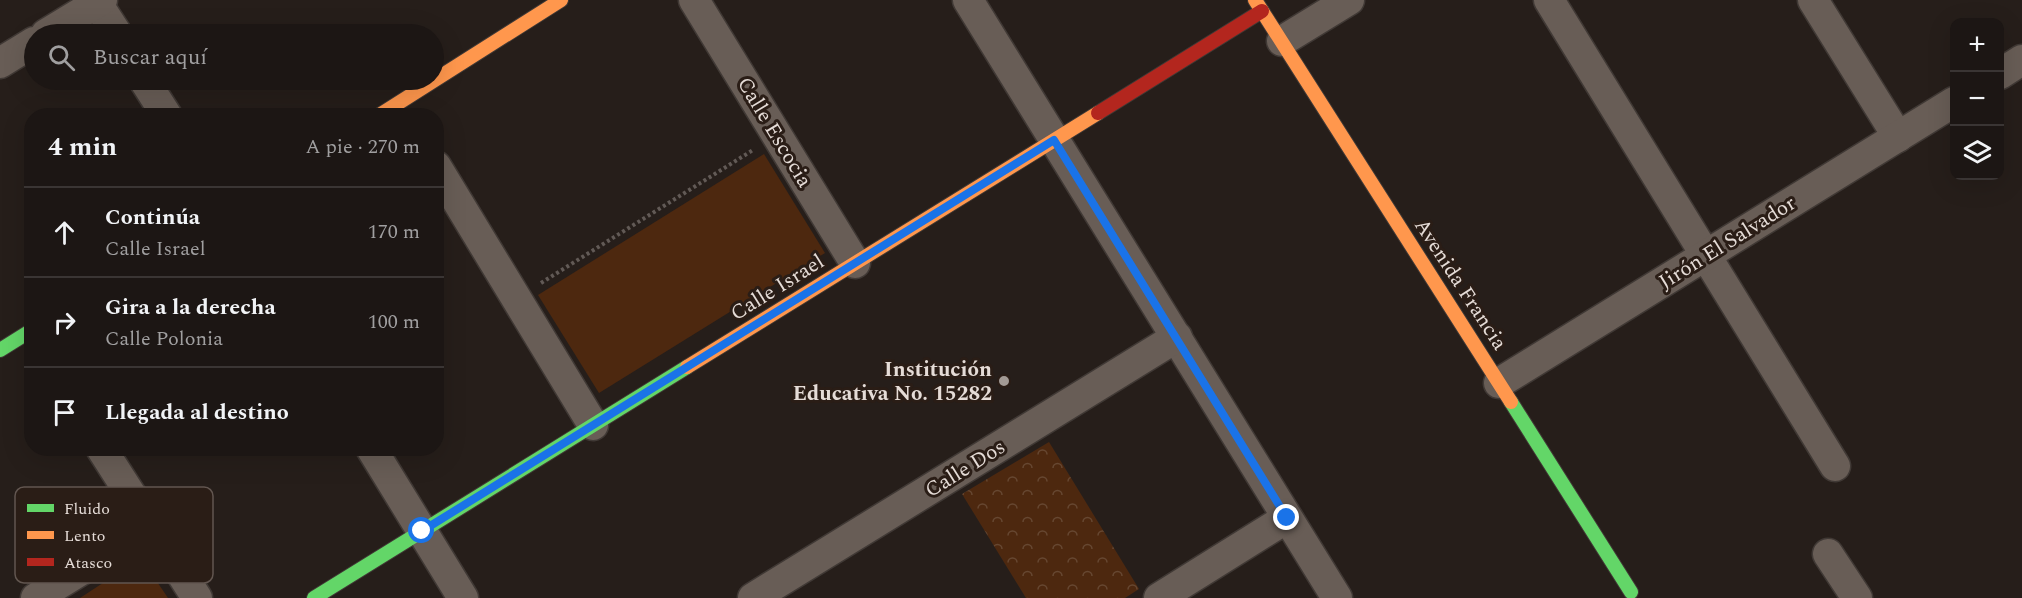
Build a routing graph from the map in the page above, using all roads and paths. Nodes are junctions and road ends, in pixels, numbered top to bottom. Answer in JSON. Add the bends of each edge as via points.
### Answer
{"nodes":[{"id":1,"x":561,"y":0,"type":"edge"},
{"id":2,"x":694,"y":0,"type":"edge"},
{"id":3,"x":968,"y":0,"type":"edge"},
{"id":4,"x":1348,"y":0,"type":"edge"},
{"id":5,"x":1549,"y":0,"type":"edge"},
{"id":6,"x":1813,"y":0,"type":"edge"},
{"id":7,"x":98,"y":1,"type":"edge"},
{"id":8,"x":1258,"y":5,"type":"edge"},
{"id":9,"x":62,"y":24,"type":"edge"},
{"id":10,"x":111,"y":24,"type":"edge"},
{"id":11,"x":1281,"y":41,"type":"junction"},
{"id":12,"x":24,"y":48,"type":"edge"},
{"id":13,"x":2022,"y":60,"type":"edge"},
{"id":14,"x":0,"y":63,"type":"edge"},
{"id":15,"x":2003,"y":72,"type":"edge"},
{"id":16,"x":444,"y":78,"type":"edge"},
{"id":17,"x":150,"y":90,"type":"edge"},
{"id":18,"x":426,"y":90,"type":"edge"},
{"id":19,"x":1950,"y":104,"type":"edge"},
{"id":20,"x":162,"y":108,"type":"edge"},
{"id":21,"x":399,"y":108,"type":"edge"},
{"id":22,"x":777,"y":135,"type":"junction"},
{"id":23,"x":1898,"y":137,"type":"junction"},
{"id":24,"x":1054,"y":140,"type":"junction"},
{"id":25,"x":444,"y":179,"type":"edge"},
{"id":26,"x":1706,"y":255,"type":"junction"},
{"id":27,"x":855,"y":263,"type":"junction"},
{"id":28,"x":517,"y":298,"type":"junction"},
{"id":29,"x":24,"y":337,"type":"edge"},
{"id":30,"x":1176,"y":338,"type":"junction"},
{"id":31,"x":0,"y":350,"type":"edge"},
{"id":32,"x":1499,"y":383,"type":"junction"},
{"id":33,"x":593,"y":425,"type":"junction"},
{"id":34,"x":106,"y":456,"type":"edge"},
{"id":35,"x":377,"y":456,"type":"edge"},
{"id":36,"x":1836,"y":466,"type":"dead end"},
{"id":37,"x":126,"y":487,"type":"edge"},
{"id":38,"x":1287,"y":518,"type":"junction"},
{"id":39,"x":422,"y":531,"type":"junction"},
{"id":40,"x":1827,"y":554,"type":"dead end"},
{"id":41,"x":60,"y":583,"type":"edge"},
{"id":42,"x":187,"y":583,"type":"edge"},
{"id":43,"x":1631,"y":592,"type":"dead end"},
{"id":44,"x":36,"y":598,"type":"edge"},
{"id":45,"x":197,"y":598,"type":"edge"},
{"id":46,"x":314,"y":598,"type":"edge"},
{"id":47,"x":464,"y":598,"type":"edge"},
{"id":48,"x":753,"y":598,"type":"edge"},
{"id":49,"x":1159,"y":598,"type":"edge"},
{"id":50,"x":1337,"y":598,"type":"edge"},
{"id":51,"x":1857,"y":598,"type":"edge"}],
"edges":[{"from":1,"to":16,"type":"street"},
{"from":2,"to":22,"type":"street","name":"Calle Escocia"},
{"from":3,"to":24,"type":"street"},
{"from":4,"to":11,"type":"street"},
{"from":5,"to":26,"type":"street"},
{"from":6,"to":23,"type":"street"},
{"from":7,"to":9,"type":"street"},
{"from":7,"to":10,"type":"street"},
{"from":8,"to":11,"type":"street","name":"Avenida Francia"},
{"from":8,"to":24,"type":"street","name":"Calle Israel"},
{"from":11,"to":32,"type":"street","name":"Avenida Francia"},
{"from":12,"to":14,"type":"street"},
{"from":13,"to":15,"type":"street"},
{"from":17,"to":20,"type":"street"},
{"from":18,"to":21,"type":"street"},
{"from":19,"to":23,"type":"street","name":"Jirón El Salvador"},
{"from":22,"to":27,"type":"street","name":"Calle Escocia"},
{"from":22,"to":28,"type":"path"},
{"from":23,"to":26,"type":"street","name":"Jirón El Salvador"},
{"from":24,"to":27,"type":"street","name":"Calle Israel"},
{"from":24,"to":30,"type":"street"},
{"from":25,"to":28,"type":"street"},
{"from":26,"to":32,"type":"street","name":"Jirón El Salvador"},
{"from":26,"to":36,"type":"street"},
{"from":27,"to":33,"type":"street","name":"Calle Israel"},
{"from":28,"to":33,"type":"street"},
{"from":29,"to":31,"type":"street"},
{"from":30,"to":38,"type":"street"},
{"from":30,"to":48,"type":"street","name":"Calle Dos"},
{"from":32,"to":43,"type":"street","name":"Avenida Francia"},
{"from":33,"to":39,"type":"street","name":"Calle Israel"},
{"from":34,"to":37,"type":"street"},
{"from":35,"to":39,"type":"street"},
{"from":38,"to":49,"type":"street"},
{"from":38,"to":50,"type":"street"},
{"from":39,"to":46,"type":"street","name":"Calle Israel"},
{"from":39,"to":47,"type":"street"},
{"from":40,"to":51,"type":"street"},
{"from":41,"to":44,"type":"street"},
{"from":42,"to":45,"type":"street"}]}
